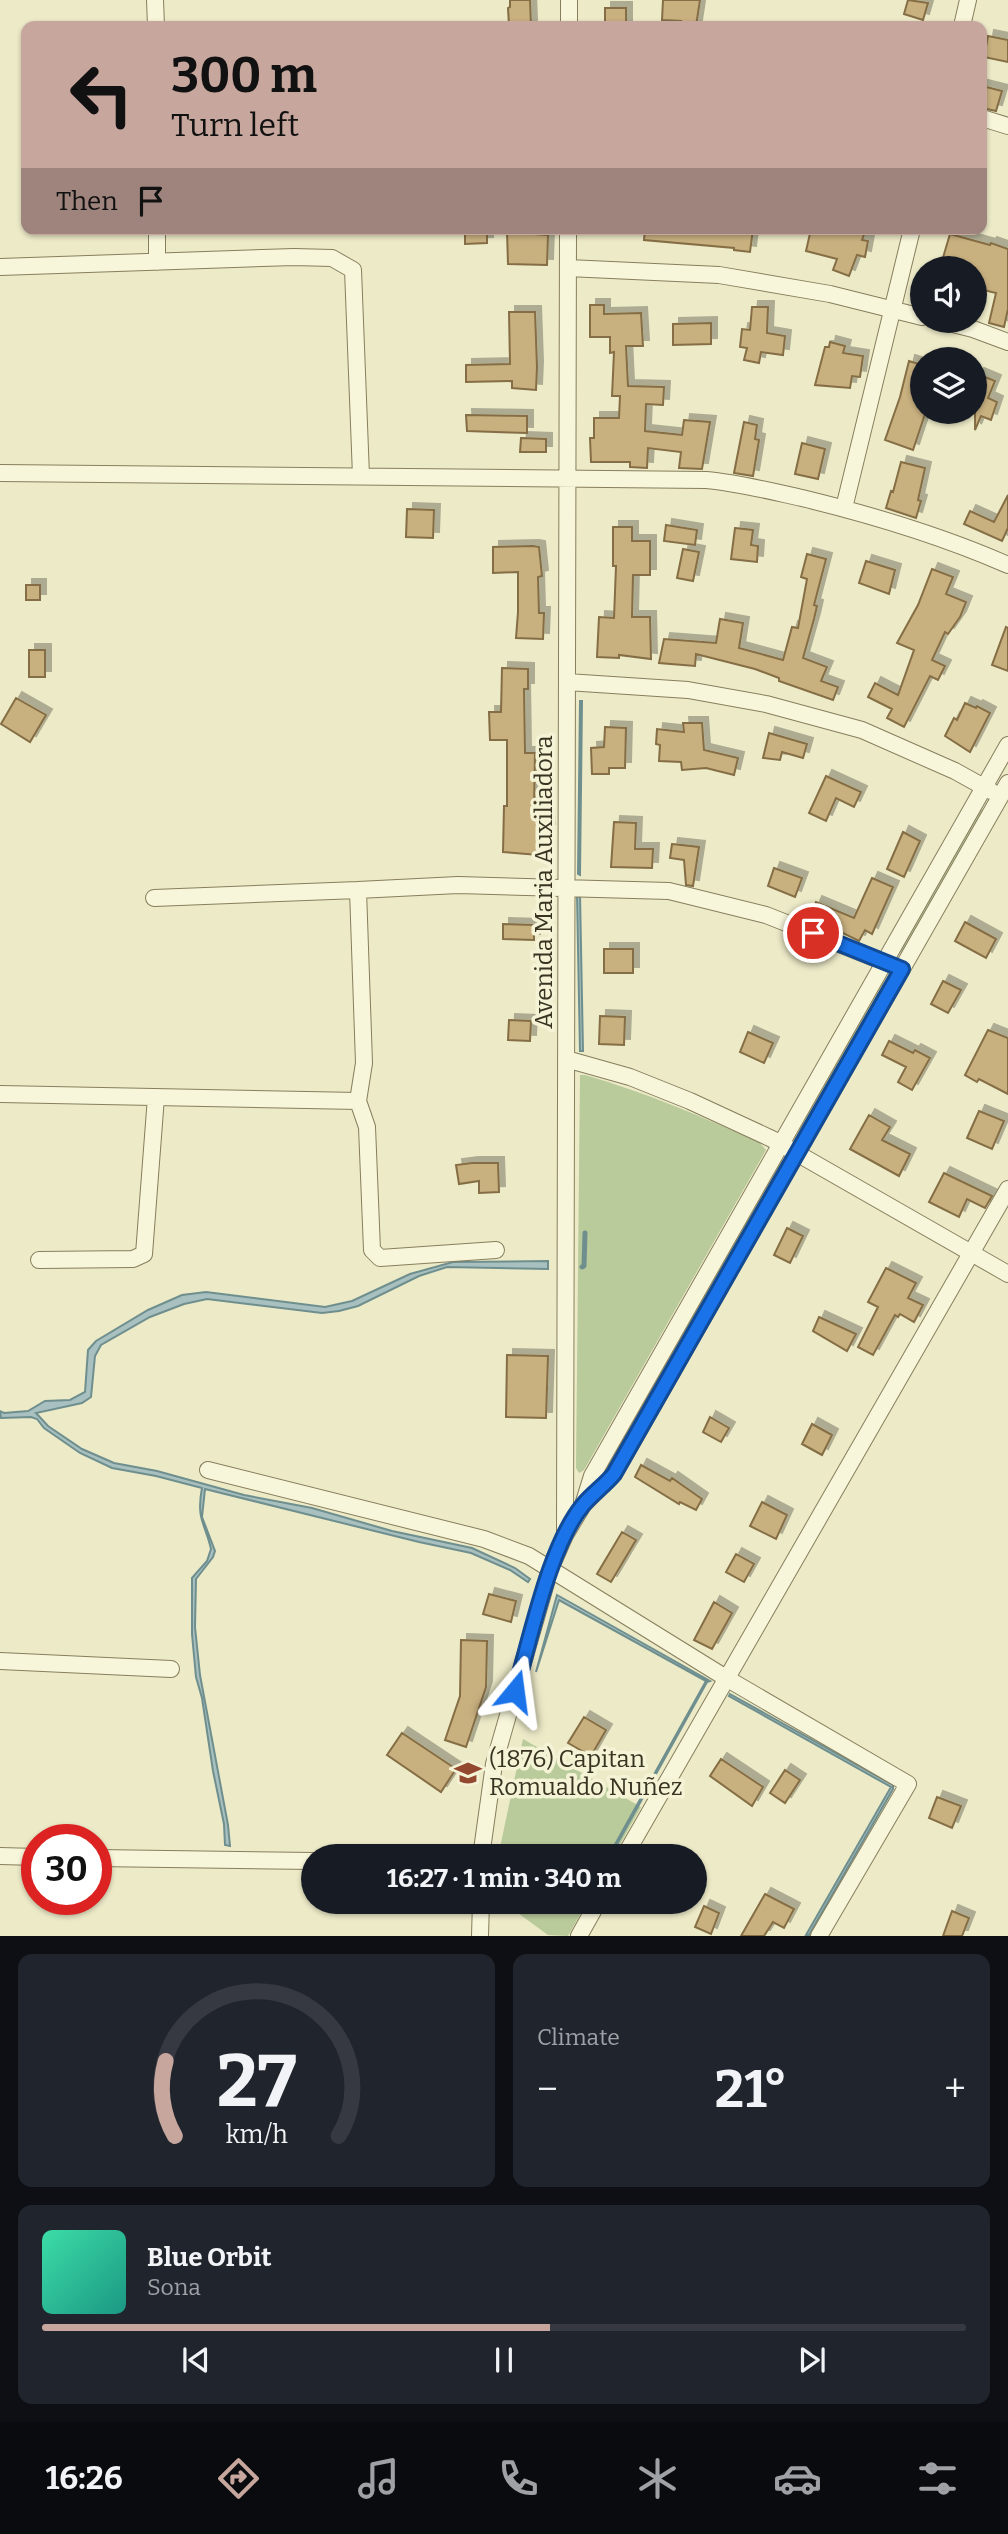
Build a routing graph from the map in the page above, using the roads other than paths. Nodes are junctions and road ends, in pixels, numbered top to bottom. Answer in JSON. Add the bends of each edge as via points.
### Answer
{"nodes":[{"id":1,"x":155,"y":0,"type":"edge"},
{"id":2,"x":569,"y":0,"type":"edge"},
{"id":3,"x":968,"y":0,"type":"edge"},
{"id":4,"x":156,"y":21,"type":"edge"},
{"id":5,"x":569,"y":21,"type":"edge"},
{"id":6,"x":963,"y":21,"type":"edge"},
{"id":7,"x":987,"y":120,"type":"edge"},
{"id":8,"x":1008,"y":126,"type":"edge"},
{"id":9,"x":157,"y":235,"type":"edge"},
{"id":10,"x":568,"y":235,"type":"edge"},
{"id":11,"x":911,"y":235,"type":"edge"},
{"id":12,"x":157,"y":261,"type":"junction"},
{"id":13,"x":0,"y":267,"type":"edge"},
{"id":14,"x":568,"y":268,"type":"junction"},
{"id":15,"x":893,"y":309,"type":"junction"},
{"id":16,"x":910,"y":314,"type":"edge"},
{"id":17,"x":984,"y":333,"type":"edge"},
{"id":18,"x":1008,"y":342,"type":"edge"},
{"id":19,"x":0,"y":473,"type":"edge"},
{"id":20,"x":361,"y":476,"type":"junction"},
{"id":21,"x":568,"y":478,"type":"junction"},
{"id":22,"x":844,"y":508,"type":"junction"},
{"id":23,"x":1008,"y":565,"type":"edge"},
{"id":24,"x":567,"y":682,"type":"junction"},
{"id":25,"x":1008,"y":745,"type":"edge"},
{"id":26,"x":984,"y":787,"type":"junction"},
{"id":27,"x":1005,"y":794,"type":"edge"},
{"id":28,"x":567,"y":887,"type":"junction"},
{"id":29,"x":358,"y":890,"type":"junction"},
{"id":30,"x":154,"y":898,"type":"dead end"},
{"id":31,"x":884,"y":961,"type":"junction"},
{"id":32,"x":902,"y":969,"type":"junction"},
{"id":33,"x":566,"y":1059,"type":"junction"},
{"id":34,"x":0,"y":1094,"type":"edge"},
{"id":35,"x":156,"y":1097,"type":"junction"},
{"id":36,"x":358,"y":1101,"type":"junction"},
{"id":37,"x":780,"y":1144,"type":"junction"},
{"id":38,"x":797,"y":1153,"type":"junction"},
{"id":39,"x":1008,"y":1189,"type":"edge"},
{"id":40,"x":496,"y":1250,"type":"dead end"},
{"id":41,"x":971,"y":1252,"type":"junction"},
{"id":42,"x":39,"y":1260,"type":"dead end"},
{"id":43,"x":1008,"y":1273,"type":"edge"},
{"id":44,"x":208,"y":1470,"type":"dead end"},
{"id":45,"x":583,"y":1505,"type":"junction"},
{"id":46,"x":565,"y":1535,"type":"junction"},
{"id":47,"x":550,"y":1569,"type":"junction"},
{"id":48,"x":0,"y":1661,"type":"edge"},
{"id":49,"x":171,"y":1669,"type":"dead end"},
{"id":50,"x":726,"y":1678,"type":"junction"},
{"id":51,"x":483,"y":1844,"type":"edge"},
{"id":52,"x":631,"y":1844,"type":"edge"},
{"id":53,"x":0,"y":1856,"type":"edge"},
{"id":54,"x":21,"y":1857,"type":"edge"},
{"id":55,"x":112,"y":1858,"type":"edge"},
{"id":56,"x":301,"y":1861,"type":"edge"},
{"id":57,"x":481,"y":1914,"type":"edge"},
{"id":58,"x":591,"y":1914,"type":"edge"},
{"id":59,"x":480,"y":1936,"type":"edge"},
{"id":60,"x":579,"y":1936,"type":"edge"},
{"id":61,"x":819,"y":1936,"type":"edge"}],
"edges":[{"from":1,"to":4,"type":"street"},
{"from":2,"to":5,"type":"street"},
{"from":3,"to":6,"type":"street"},
{"from":7,"to":8,"type":"street"},
{"from":9,"to":12,"type":"street"},
{"from":10,"to":14,"type":"street","name":"Avenida Maria Auxiliadora"},
{"from":11,"to":15,"type":"street"},
{"from":12,"to":13,"type":"street"},
{"from":12,"to":20,"type":"street","via":[[332,258],[353,270]]},
{"from":14,"to":15,"type":"street","via":[[719,275]]},
{"from":14,"to":21,"type":"street","name":"Avenida Maria Auxiliadora"},
{"from":15,"to":16,"type":"street"},
{"from":15,"to":22,"type":"street"},
{"from":17,"to":18,"type":"street"},
{"from":19,"to":20,"type":"street"},
{"from":20,"to":21,"type":"street"},
{"from":21,"to":22,"type":"street","via":[[737,483]]},
{"from":21,"to":24,"type":"street","name":"Avenida Maria Auxiliadora"},
{"from":22,"to":23,"type":"street"},
{"from":24,"to":26,"type":"street","via":[[688,690],[766,704],[862,730]]},
{"from":24,"to":28,"type":"street","name":"Avenida Maria Auxiliadora"},
{"from":25,"to":26,"type":"street"},
{"from":26,"to":27,"type":"street"},
{"from":26,"to":31,"type":"street"},
{"from":27,"to":32,"type":"street"},
{"from":28,"to":29,"type":"street","via":[[458,885]]},
{"from":28,"to":31,"type":"street","via":[[646,889],[710,900],[766,915]]},
{"from":28,"to":33,"type":"street","name":"Avenida Maria Auxiliadora"},
{"from":29,"to":30,"type":"street"},
{"from":29,"to":36,"type":"street","via":[[364,1063]]},
{"from":31,"to":32,"type":"street"},
{"from":31,"to":37,"type":"street"},
{"from":32,"to":38,"type":"street"},
{"from":33,"to":37,"type":"street","via":[[690,1101]]},
{"from":33,"to":46,"type":"street","name":"Avenida Maria Auxiliadora"},
{"from":34,"to":35,"type":"street"},
{"from":35,"to":36,"type":"street"},
{"from":35,"to":42,"type":"street","via":[[144,1254],[133,1259]]},
{"from":36,"to":40,"type":"street","via":[[367,1127],[372,1250],[380,1258]]},
{"from":37,"to":38,"type":"street"},
{"from":37,"to":45,"type":"street","via":[[598,1463]]},
{"from":38,"to":41,"type":"street"},
{"from":38,"to":45,"type":"street","via":[[614,1474]]},
{"from":39,"to":41,"type":"street"},
{"from":41,"to":43,"type":"street"},
{"from":41,"to":50,"type":"street"},
{"from":44,"to":47,"type":"street","via":[[484,1539]]},
{"from":45,"to":46,"type":"street"},
{"from":46,"to":47,"type":"street"},
{"from":47,"to":50,"type":"street"},
{"from":47,"to":51,"type":"street","via":[[494,1764]]},
{"from":48,"to":49,"type":"street"},
{"from":50,"to":52,"type":"street"},
{"from":50,"to":61,"type":"street","via":[[908,1784]]},
{"from":53,"to":54,"type":"street"},
{"from":55,"to":56,"type":"street"},
{"from":57,"to":59,"type":"street"},
{"from":58,"to":60,"type":"street"}]}
